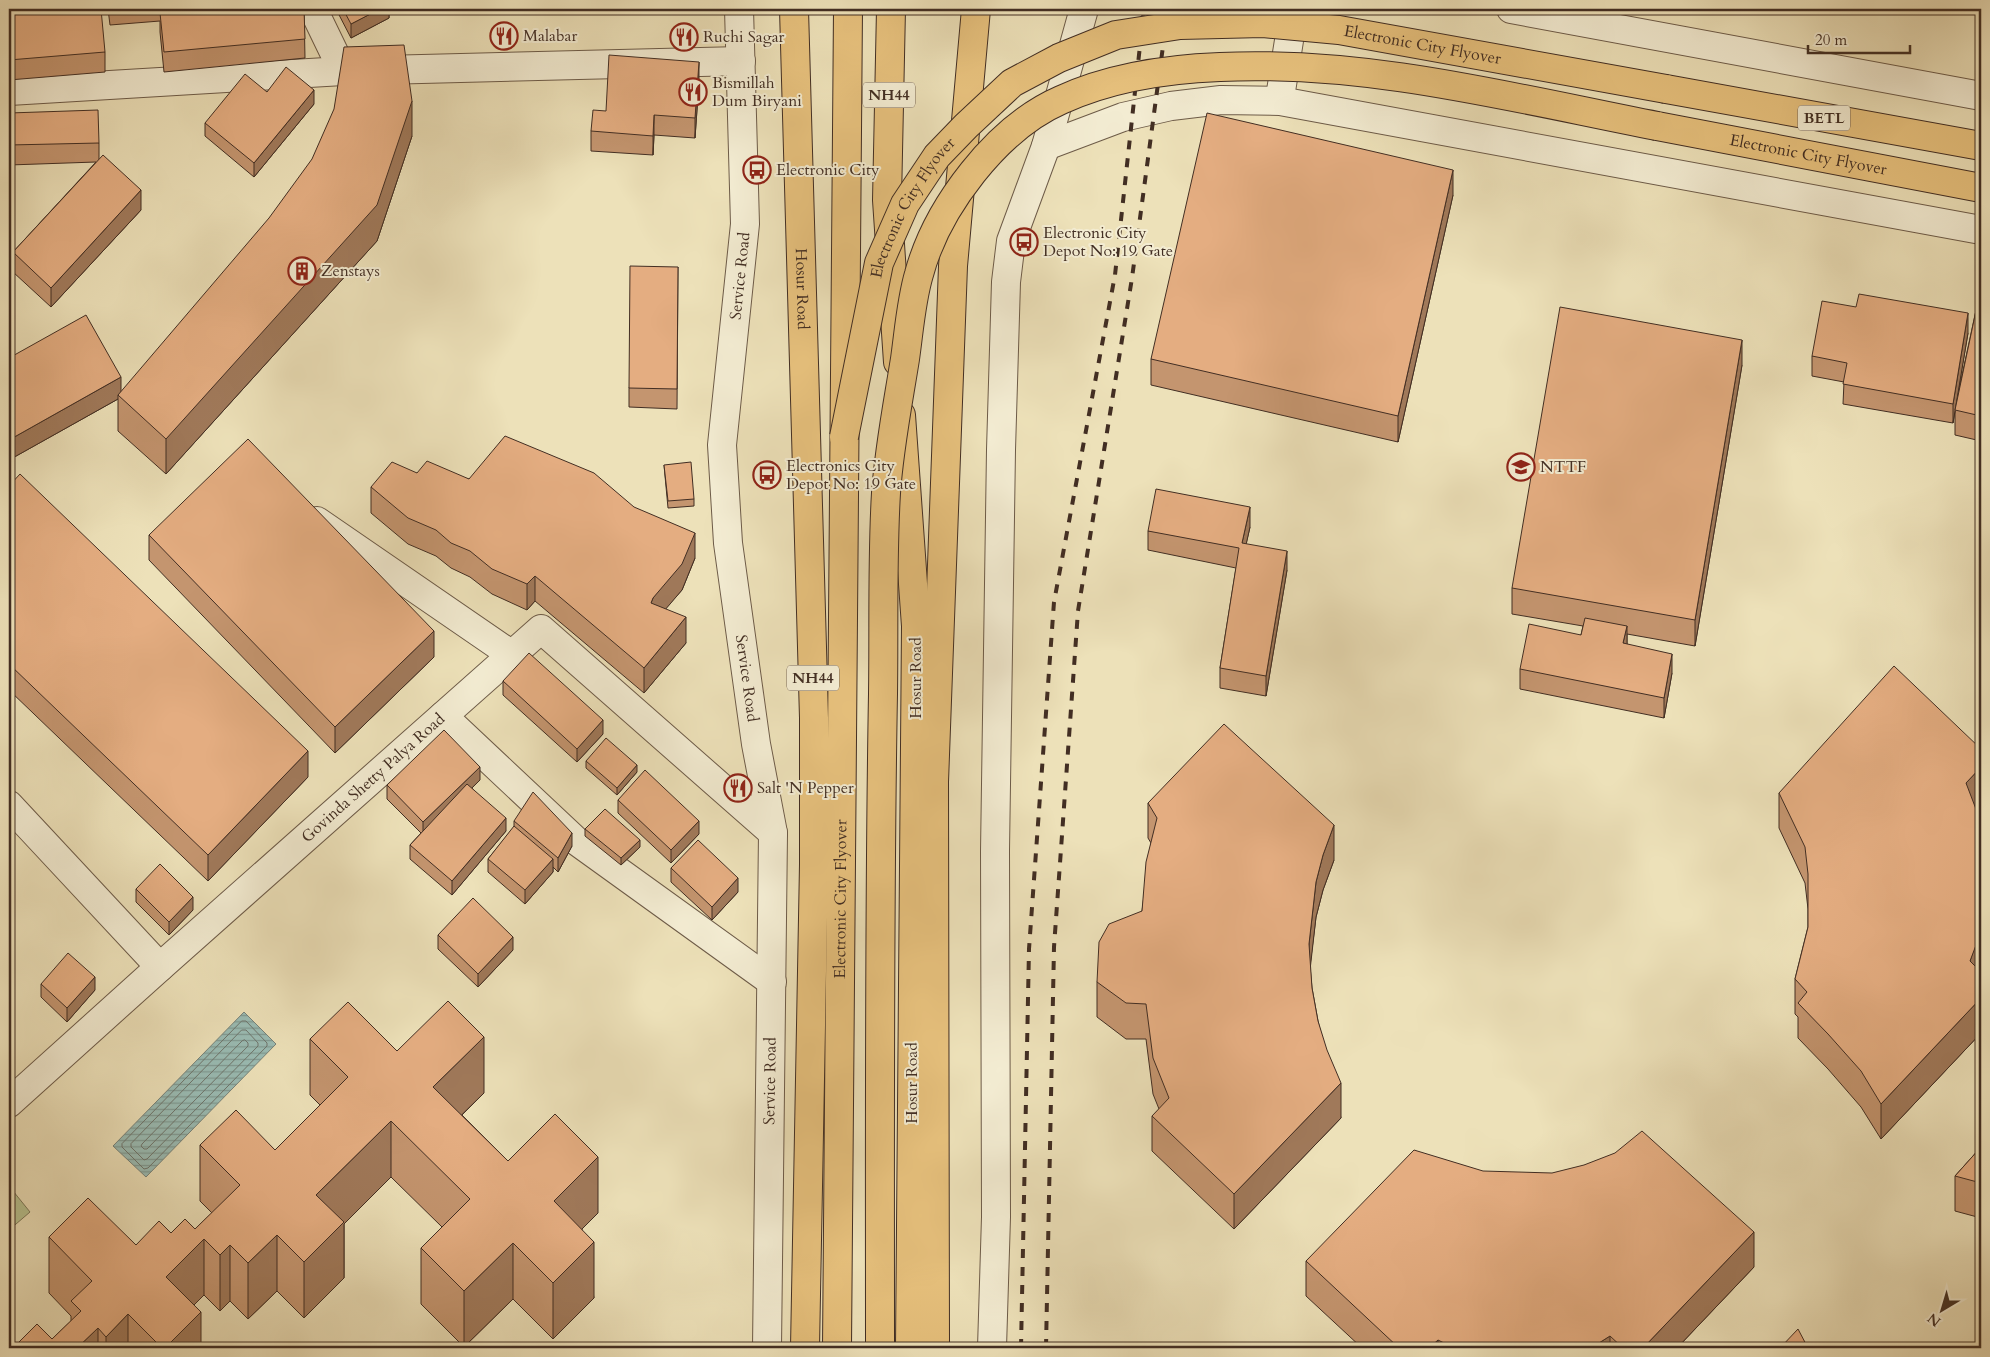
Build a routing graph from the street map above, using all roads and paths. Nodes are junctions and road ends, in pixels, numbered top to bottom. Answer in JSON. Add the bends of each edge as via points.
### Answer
{"nodes":[{"id":1,"x":313,"y":9,"type":"edge"},
{"id":2,"x":739,"y":9,"type":"edge"},
{"id":3,"x":794,"y":9,"type":"edge"},
{"id":4,"x":848,"y":9,"type":"edge"},
{"id":5,"x":891,"y":9,"type":"edge"},
{"id":6,"x":976,"y":9,"type":"edge"},
{"id":7,"x":1084,"y":9,"type":"edge"},
{"id":8,"x":1294,"y":9,"type":"edge"},
{"id":9,"x":1511,"y":9,"type":"edge"},
{"id":10,"x":741,"y":61,"type":"junction"},
{"id":11,"x":343,"y":71,"type":"junction"},
{"id":12,"x":9,"y":92,"type":"edge"},
{"id":13,"x":1981,"y":96,"type":"edge"},
{"id":14,"x":1280,"y":102,"type":"junction"},
{"id":15,"x":1046,"y":146,"type":"junction"},
{"id":16,"x":1981,"y":146,"type":"edge"},
{"id":17,"x":1981,"y":188,"type":"edge"},
{"id":18,"x":1981,"y":230,"type":"edge"},
{"id":19,"x":844,"y":437,"type":"junction"},
{"id":20,"x":312,"y":518,"type":"edge"},
{"id":21,"x":512,"y":655,"type":"junction"},
{"id":22,"x":443,"y":716,"type":"junction"},
{"id":23,"x":9,"y":805,"type":"edge"},
{"id":24,"x":773,"y":833,"type":"junction"},
{"id":25,"x":160,"y":967,"type":"junction"},
{"id":26,"x":772,"y":982,"type":"junction"},
{"id":27,"x":9,"y":1103,"type":"edge"},
{"id":28,"x":767,"y":1348,"type":"edge"},
{"id":29,"x":805,"y":1348,"type":"edge"},
{"id":30,"x":837,"y":1348,"type":"edge"},
{"id":31,"x":880,"y":1348,"type":"edge"},
{"id":32,"x":910,"y":1348,"type":"edge"},
{"id":33,"x":935,"y":1348,"type":"edge"},
{"id":34,"x":992,"y":1348,"type":"edge"}],
"edges":[{"from":1,"to":11,"type":"street"},
{"from":2,"to":10,"type":"street","name":"Service Road"},
{"from":3,"to":29,"type":"highway","name":"Hosur Road","number":"NH44","via":[[814,718]]},
{"from":4,"to":19,"type":"highway","bridge":true},
{"from":5,"to":32,"type":"highway","name":"Hosur Road","number":"NH44","via":[[887,200],[916,626]]},
{"from":6,"to":33,"type":"highway","via":[[953,266],[934,782]]},
{"from":7,"to":15,"type":"street"},
{"from":8,"to":14,"type":"street"},
{"from":9,"to":13,"type":"street"},
{"from":10,"to":11,"type":"street"},
{"from":10,"to":24,"type":"street","name":"Service Road","via":[[745,224],[722,445],[728,543],[756,744]]},
{"from":11,"to":12,"type":"street"},
{"from":14,"to":15,"type":"street","via":[[1221,100],[1171,106],[1123,117]]},
{"from":14,"to":18,"type":"street"},
{"from":15,"to":34,"type":"street","via":[[1011,241],[1006,282],[994,851],[996,1217]]},
{"from":16,"to":19,"type":"highway","name":"Electronic City Flyover","number":"BETL","bridge":true,"via":[[1340,30],[1263,23],[1180,25],[1116,35],[1058,58],[1012,83],[937,156],[905,204],[879,263]]},
{"from":17,"to":31,"type":"highway","name":"Electronic City Flyover","bridge":true,"via":[[1398,76],[1301,66],[1170,70],[1099,86],[1062,99],[1035,114],[979,165],[934,233],[919,273],[886,490]]},
{"from":19,"to":30,"type":"highway","name":"Electronic City Flyover"},
{"from":20,"to":21,"type":"street"},
{"from":21,"to":22,"type":"street"},
{"from":21,"to":24,"type":"street","via":[[542,629]]},
{"from":22,"to":25,"type":"street","name":"Govinda Shetty Palya Road"},
{"from":22,"to":26,"type":"street","name":"Govinda Shetty Palya Road","via":[[575,840]]},
{"from":23,"to":25,"type":"street"},
{"from":24,"to":26,"type":"street","name":"Service Road"},
{"from":25,"to":27,"type":"street","name":"Govinda Shetty Palya Road"},
{"from":26,"to":28,"type":"street","name":"Service Road"}]}
